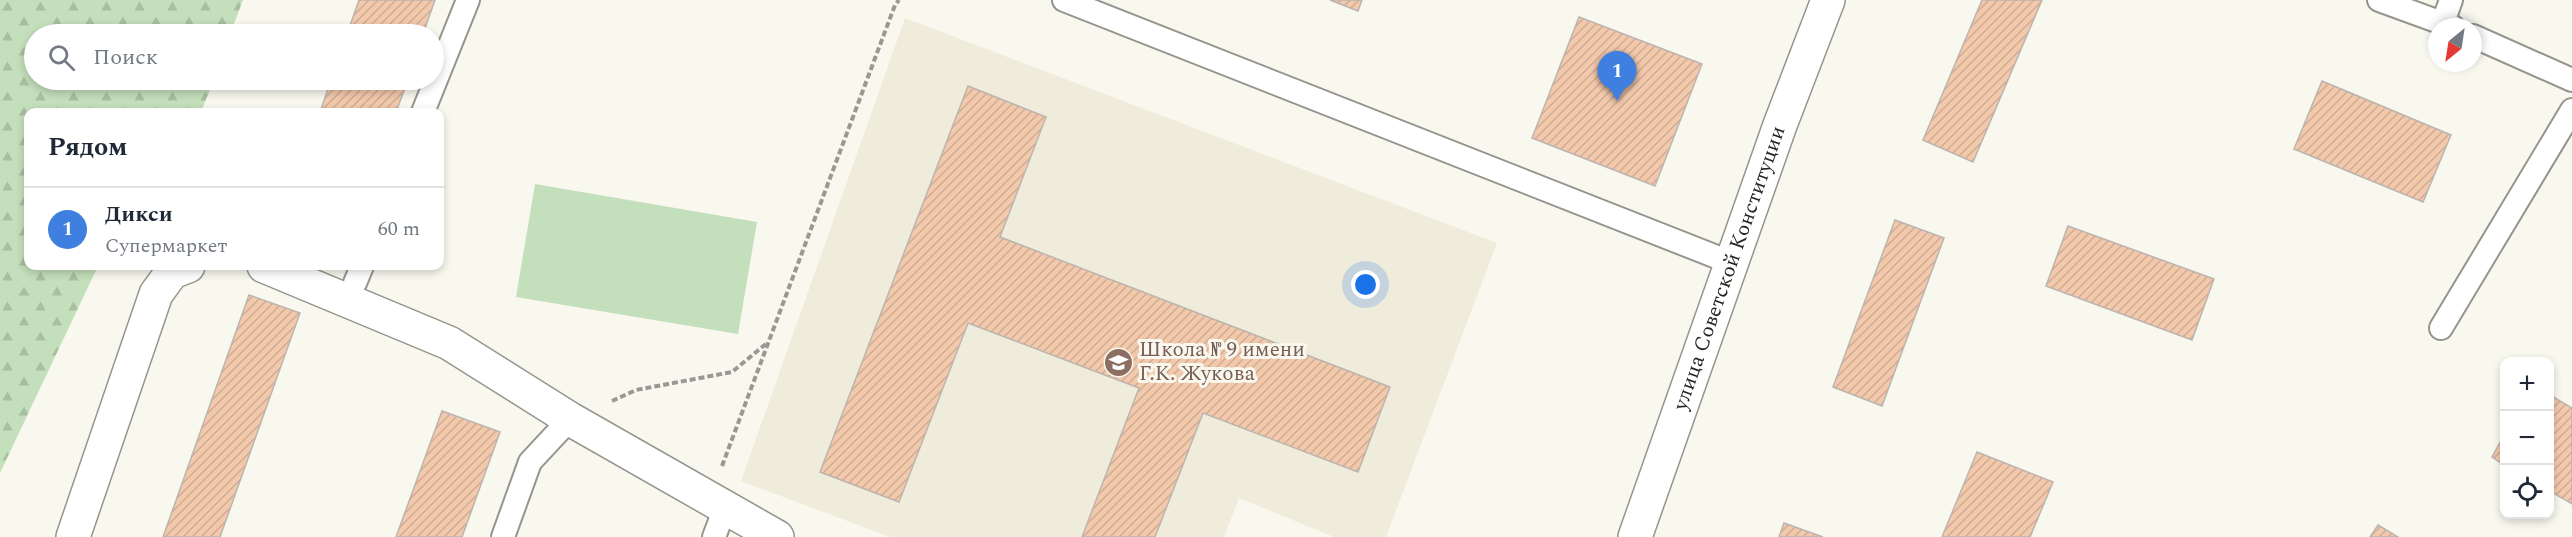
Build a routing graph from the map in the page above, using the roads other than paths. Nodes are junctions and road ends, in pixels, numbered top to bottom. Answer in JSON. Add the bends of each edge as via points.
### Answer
{"nodes":[{"id":1,"x":468,"y":0,"type":"edge"},
{"id":2,"x":1064,"y":0,"type":"edge"},
{"id":3,"x":1828,"y":0,"type":"edge"},
{"id":4,"x":2379,"y":0,"type":"edge"},
{"id":5,"x":2451,"y":0,"type":"edge"},
{"id":6,"x":2429,"y":18,"type":"edge"},
{"id":7,"x":2449,"y":18,"type":"edge"},
{"id":8,"x":2482,"y":40,"type":"edge"},
{"id":9,"x":444,"y":60,"type":"edge"},
{"id":10,"x":2572,"y":80,"type":"edge"},
{"id":11,"x":432,"y":90,"type":"edge"},
{"id":12,"x":425,"y":108,"type":"edge"},
{"id":13,"x":2572,"y":110,"type":"edge"},
{"id":14,"x":1732,"y":263,"type":"junction"},
{"id":15,"x":177,"y":270,"type":"edge"},
{"id":16,"x":274,"y":270,"type":"edge"},
{"id":17,"x":2442,"y":328,"type":"dead end"},
{"id":18,"x":570,"y":419,"type":"junction"},
{"id":19,"x":716,"y":515,"type":"edge"},
{"id":20,"x":73,"y":537,"type":"edge"},
{"id":21,"x":503,"y":537,"type":"edge"},
{"id":22,"x":777,"y":537,"type":"edge"},
{"id":23,"x":1635,"y":537,"type":"edge"}],
"edges":[{"from":1,"to":9,"type":"lane"},
{"from":2,"to":14,"type":"lane"},
{"from":3,"to":14,"type":"street","name":"улица Советской Конституции"},
{"from":4,"to":6,"type":"lane"},
{"from":5,"to":7,"type":"lane"},
{"from":8,"to":10,"type":"lane"},
{"from":11,"to":12,"type":"lane"},
{"from":13,"to":17,"type":"lane"},
{"from":14,"to":23,"type":"street","name":"улица Советской Конституции"},
{"from":15,"to":20,"type":"street","via":[[156,294]]},
{"from":16,"to":18,"type":"street","via":[[449,342]]},
{"from":18,"to":19,"type":"street"},
{"from":18,"to":21,"type":"lane","via":[[530,462]]},
{"from":19,"to":22,"type":"street"}]}
